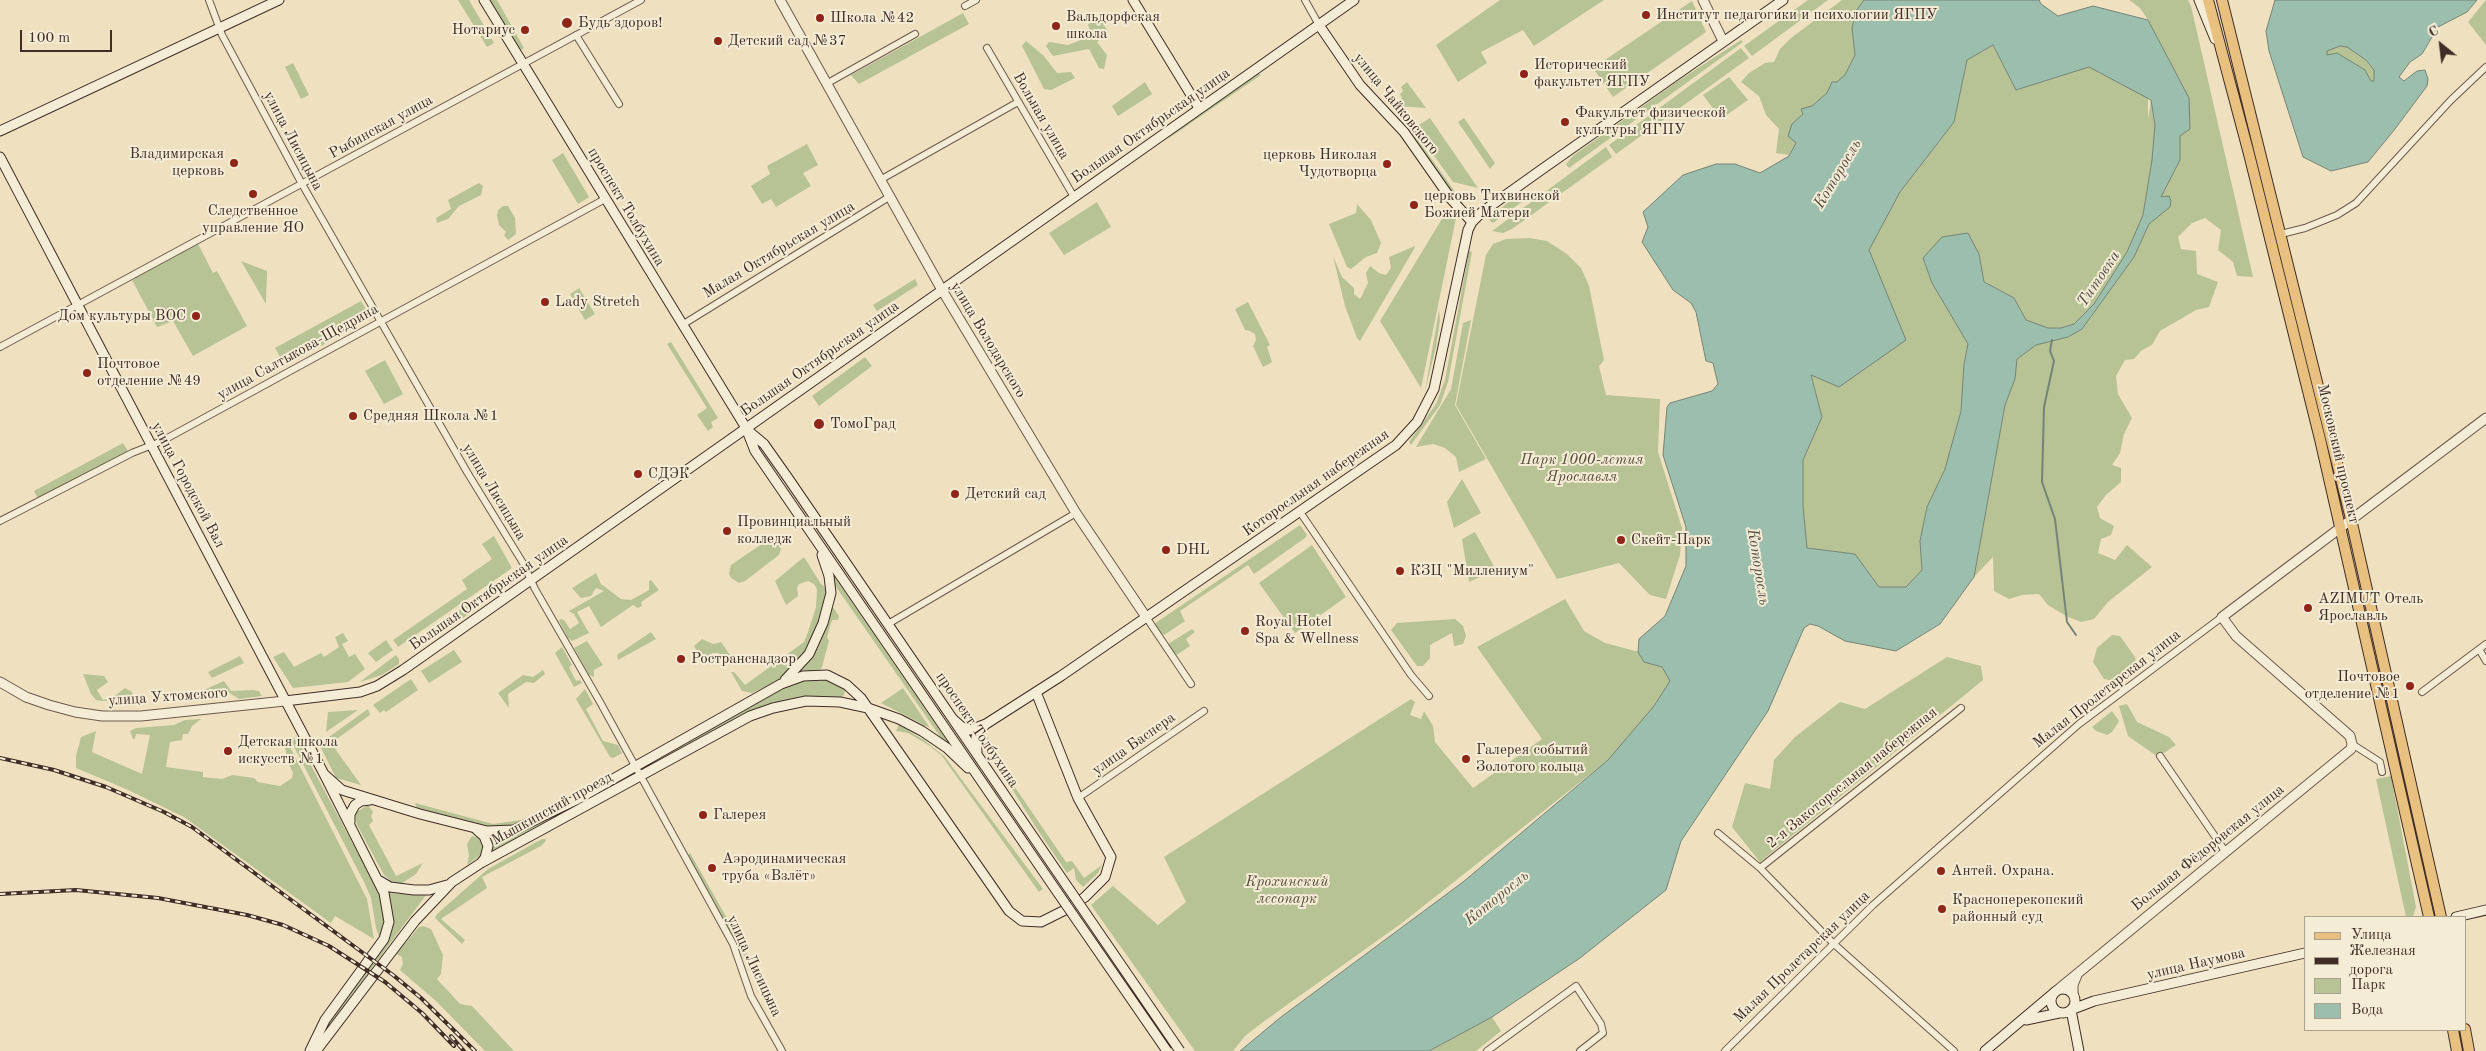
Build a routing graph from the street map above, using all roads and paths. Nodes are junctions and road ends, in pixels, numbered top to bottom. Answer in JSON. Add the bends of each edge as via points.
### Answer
{"nodes":[{"id":1,"x":209,"y":0,"type":"edge"},
{"id":2,"x":279,"y":0,"type":"edge"},
{"id":3,"x":484,"y":0,"type":"edge"},
{"id":4,"x":641,"y":0,"type":"edge"},
{"id":5,"x":780,"y":0,"type":"edge"},
{"id":6,"x":976,"y":0,"type":"edge"},
{"id":7,"x":1133,"y":0,"type":"edge"},
{"id":8,"x":1304,"y":0,"type":"edge"},
{"id":9,"x":1354,"y":0,"type":"edge"},
{"id":10,"x":1703,"y":0,"type":"edge"},
{"id":11,"x":1783,"y":0,"type":"edge"},
{"id":12,"x":2199,"y":0,"type":"edge"},
{"id":13,"x":2208,"y":0,"type":"edge"},
{"id":14,"x":2223,"y":2,"type":"edge"},
{"id":15,"x":965,"y":6,"type":"dead end"},
{"id":16,"x":1319,"y":25,"type":"junction"},
{"id":17,"x":219,"y":28,"type":"junction"},
{"id":18,"x":915,"y":34,"type":"dead end"},
{"id":19,"x":576,"y":35,"type":"junction"},
{"id":20,"x":1723,"y":40,"type":"junction"},
{"id":21,"x":987,"y":48,"type":"dead end"},
{"id":22,"x":2221,"y":54,"type":"junction"},
{"id":23,"x":523,"y":64,"type":"junction"},
{"id":24,"x":2486,"y":68,"type":"edge"},
{"id":25,"x":826,"y":84,"type":"junction"},
{"id":26,"x":1018,"y":102,"type":"junction"},
{"id":27,"x":619,"y":104,"type":"dead end"},
{"id":28,"x":1199,"y":108,"type":"junction"},
{"id":29,"x":0,"y":131,"type":"edge"},
{"id":30,"x":0,"y":157,"type":"edge"},
{"id":31,"x":880,"y":180,"type":"junction"},
{"id":32,"x":302,"y":184,"type":"junction"},
{"id":33,"x":889,"y":197,"type":"junction"},
{"id":34,"x":1074,"y":197,"type":"junction"},
{"id":35,"x":605,"y":199,"type":"junction"},
{"id":36,"x":1472,"y":222,"type":"junction"},
{"id":37,"x":2281,"y":234,"type":"junction"},
{"id":38,"x":942,"y":290,"type":"junction"},
{"id":39,"x":78,"y":304,"type":"junction"},
{"id":40,"x":381,"y":322,"type":"junction"},
{"id":41,"x":682,"y":324,"type":"junction"},
{"id":42,"x":0,"y":347,"type":"edge"},
{"id":43,"x":2486,"y":418,"type":"edge"},
{"id":44,"x":746,"y":428,"type":"junction"},
{"id":45,"x":151,"y":445,"type":"junction"},
{"id":46,"x":1076,"y":512,"type":"junction"},
{"id":47,"x":1300,"y":512,"type":"junction"},
{"id":48,"x":2351,"y":519,"type":"junction"},
{"id":49,"x":0,"y":521,"type":"edge"},
{"id":50,"x":2340,"y":527,"type":"junction"},
{"id":51,"x":816,"y":541,"type":"junction"},
{"id":52,"x":531,"y":580,"type":"junction"},
{"id":53,"x":1146,"y":617,"type":"junction"},
{"id":54,"x":2222,"y":617,"type":"junction"},
{"id":55,"x":888,"y":624,"type":"junction"},
{"id":56,"x":2486,"y":644,"type":"edge"},
{"id":57,"x":2479,"y":649,"type":"junction"},
{"id":58,"x":2486,"y":662,"type":"edge"},
{"id":59,"x":0,"y":682,"type":"edge"},
{"id":60,"x":781,"y":684,"type":"junction"},
{"id":61,"x":1191,"y":684,"type":"dead end"},
{"id":62,"x":847,"y":685,"type":"junction"},
{"id":63,"x":1036,"y":692,"type":"junction"},
{"id":64,"x":2422,"y":692,"type":"dead end"},
{"id":65,"x":1429,"y":696,"type":"dead end"},
{"id":66,"x":285,"y":701,"type":"junction"},
{"id":67,"x":840,"y":702,"type":"junction"},
{"id":68,"x":868,"y":708,"type":"junction"},
{"id":69,"x":1961,"y":708,"type":"dead end"},
{"id":70,"x":1204,"y":711,"type":"dead end"},
{"id":71,"x":899,"y":719,"type":"junction"},
{"id":72,"x":953,"y":719,"type":"junction"},
{"id":73,"x":986,"y":724,"type":"junction"},
{"id":74,"x":886,"y":733,"type":"junction"},
{"id":75,"x":2352,"y":744,"type":"junction"},
{"id":76,"x":2160,"y":756,"type":"dead end"},
{"id":77,"x":980,"y":759,"type":"junction"},
{"id":78,"x":636,"y":767,"type":"junction"},
{"id":79,"x":2382,"y":772,"type":"dead end"},
{"id":80,"x":324,"y":774,"type":"junction"},
{"id":81,"x":641,"y":776,"type":"junction"},
{"id":82,"x":983,"y":782,"type":"junction"},
{"id":83,"x":1078,"y":798,"type":"junction"},
{"id":84,"x":378,"y":802,"type":"junction"},
{"id":85,"x":352,"y":827,"type":"junction"},
{"id":86,"x":473,"y":828,"type":"junction"},
{"id":87,"x":1718,"y":833,"type":"dead end"},
{"id":88,"x":2225,"y":851,"type":"junction"},
{"id":89,"x":481,"y":864,"type":"junction"},
{"id":90,"x":1760,"y":868,"type":"junction"},
{"id":91,"x":380,"y":881,"type":"junction"},
{"id":92,"x":452,"y":882,"type":"junction"},
{"id":93,"x":2486,"y":910,"type":"edge"},
{"id":94,"x":2429,"y":916,"type":"edge"},
{"id":95,"x":2441,"y":916,"type":"edge"},
{"id":96,"x":2460,"y":916,"type":"edge"},
{"id":97,"x":1834,"y":944,"type":"junction"},
{"id":98,"x":2304,"y":953,"type":"edge"},
{"id":99,"x":2079,"y":972,"type":"junction"},
{"id":100,"x":2056,"y":992,"type":"junction"},
{"id":101,"x":2074,"y":995,"type":"junction"},
{"id":102,"x":2094,"y":1002,"type":"junction"},
{"id":103,"x":2072,"y":1010,"type":"junction"},
{"id":104,"x":2060,"y":1013,"type":"junction"},
{"id":105,"x":2017,"y":1025,"type":"junction"},
{"id":106,"x":2453,"y":1031,"type":"edge"},
{"id":107,"x":2466,"y":1031,"type":"edge"},
{"id":108,"x":2076,"y":1035,"type":"junction"},
{"id":109,"x":310,"y":1051,"type":"edge"},
{"id":110,"x":316,"y":1051,"type":"edge"},
{"id":111,"x":782,"y":1051,"type":"edge"},
{"id":112,"x":1167,"y":1051,"type":"edge"},
{"id":113,"x":1180,"y":1051,"type":"edge"},
{"id":114,"x":1487,"y":1051,"type":"edge"},
{"id":115,"x":1580,"y":1051,"type":"edge"},
{"id":116,"x":1726,"y":1051,"type":"edge"},
{"id":117,"x":1954,"y":1051,"type":"edge"},
{"id":118,"x":1985,"y":1051,"type":"edge"},
{"id":119,"x":2079,"y":1051,"type":"edge"},
{"id":120,"x":2458,"y":1051,"type":"edge"},
{"id":121,"x":2470,"y":1051,"type":"edge"}],
"edges":[{"from":1,"to":17,"type":"street","name":"улица Лисицына"},
{"from":2,"to":17,"type":"main road"},
{"from":3,"to":23,"type":"main road","name":"проспект Толбухина"},
{"from":4,"to":19,"type":"street","name":"Рыбинская улица"},
{"from":5,"to":25,"type":"main road","name":"улица Володарского"},
{"from":6,"to":15,"type":"street"},
{"from":7,"to":28,"type":"main road"},
{"from":8,"to":16,"type":"street","name":"улица Чайковского"},
{"from":9,"to":16,"type":"main road","name":"Большая Октябрьская улица"},
{"from":10,"to":20,"type":"main road"},
{"from":11,"to":20,"type":"main road"},
{"from":12,"to":22,"type":"main road"},
{"from":13,"to":22,"type":"main road","name":"Московский проспект"},
{"from":14,"to":37,"type":"main road","name":"Московский проспект"},
{"from":16,"to":28,"type":"main road","name":"Большая Октябрьская улица"},
{"from":16,"to":36,"type":"main road","name":"улица Чайковского","via":[[1360,85],[1404,132]]},
{"from":17,"to":29,"type":"main road"},
{"from":17,"to":32,"type":"street","name":"улица Лисицына"},
{"from":18,"to":25,"type":"street"},
{"from":19,"to":23,"type":"street","name":"Рыбинская улица"},
{"from":19,"to":27,"type":"street"},
{"from":20,"to":36,"type":"main road"},
{"from":21,"to":26,"type":"street","name":"Вольная улица"},
{"from":22,"to":50,"type":"main road","name":"Московский проспект","via":[[2249,154]]},
{"from":23,"to":32,"type":"street","name":"Рыбинская улица"},
{"from":23,"to":35,"type":"main road","name":"проспект Толбухина"},
{"from":24,"to":37,"type":"street","via":[[2450,100],[2356,203],[2337,215]]},
{"from":25,"to":31,"type":"main road","name":"улица Володарского"},
{"from":26,"to":31,"type":"street"},
{"from":26,"to":34,"type":"street","name":"Вольная улица"},
{"from":28,"to":34,"type":"main road","name":"Большая Октябрьская улица"},
{"from":30,"to":39,"type":"main road","name":"улица Городской Вал"},
{"from":31,"to":33,"type":"main road","name":"улица Володарского"},
{"from":32,"to":39,"type":"street","name":"Рыбинская улица"},
{"from":32,"to":40,"type":"street","name":"улица Лисицына"},
{"from":33,"to":38,"type":"main road","name":"улица Володарского"},
{"from":33,"to":41,"type":"street","name":"Малая Октябрьская улица"},
{"from":34,"to":38,"type":"main road","name":"Большая Октябрьская улица"},
{"from":35,"to":40,"type":"street","name":"улица Салтыкова-Щедрина"},
{"from":35,"to":41,"type":"main road","name":"проспект Толбухина"},
{"from":36,"to":47,"type":"main road","name":"Которосльная набережная","via":[[1439,372],[1422,415],[1384,454]]},
{"from":37,"to":48,"type":"main road","name":"Московский проспект"},
{"from":38,"to":44,"type":"main road","name":"Большая Октябрьская улица"},
{"from":38,"to":46,"type":"main road","name":"улица Володарского"},
{"from":39,"to":42,"type":"street","name":"Рыбинская улица"},
{"from":39,"to":45,"type":"main road","name":"улица Городской Вал"},
{"from":40,"to":45,"type":"street","name":"улица Салтыкова-Щедрина"},
{"from":40,"to":52,"type":"street","name":"улица Лисицына"},
{"from":41,"to":44,"type":"main road","name":"проспект Толбухина"},
{"from":43,"to":48,"type":"main road","name":"Малая Пролетарская улица"},
{"from":44,"to":51,"type":"main road","name":"проспект Толбухина","via":[[755,450]]},
{"from":44,"to":52,"type":"main road","name":"Большая Октябрьская улица"},
{"from":44,"to":55,"type":"main road","name":"проспект Толбухина","via":[[764,444]]},
{"from":45,"to":49,"type":"street","name":"улица Салтыкова-Щедрина"},
{"from":45,"to":66,"type":"main road","name":"улица Городской Вал"},
{"from":46,"to":53,"type":"main road","name":"улица Володарского"},
{"from":46,"to":55,"type":"street"},
{"from":47,"to":53,"type":"main road","name":"Которосльная набережная"},
{"from":47,"to":65,"type":"street"},
{"from":48,"to":50,"type":"main road","name":"Малая Пролетарская улица"},
{"from":48,"to":95,"type":"main road","name":"Московский проспект"},
{"from":50,"to":54,"type":"main road","name":"Малая Пролетарская улица"},
{"from":50,"to":94,"type":"main road","name":"Московский проспект"},
{"from":51,"to":60,"type":"main road","name":"Мышкинский проезд","via":[[829,576],[831,592],[827,610],[809,654]]},
{"from":51,"to":82,"type":"main road","name":"проспект Толбухина"},
{"from":52,"to":66,"type":"main road","name":"Большая Октябрьская улица","via":[[377,686],[348,695]]},
{"from":52,"to":78,"type":"street","name":"улица Лисицына"},
{"from":53,"to":61,"type":"street","name":"улица Володарского"},
{"from":53,"to":63,"type":"main road","name":"Которосльная набережная"},
{"from":54,"to":75,"type":"main road","via":[[2236,636],[2350,736]]},
{"from":54,"to":97,"type":"street","name":"Малая Пролетарская улица","via":[[2079,724],[1873,905]]},
{"from":55,"to":72,"type":"main road","name":"проспект Толбухина"},
{"from":56,"to":57,"type":"street"},
{"from":57,"to":58,"type":"street"},
{"from":57,"to":64,"type":"street"},
{"from":59,"to":66,"type":"main road","name":"улица Ухтомского","via":[[49,706],[102,716],[141,716]]},
{"from":60,"to":62,"type":"main road","name":"Мышкинский проезд","via":[[803,676],[822,674],[833,676]]},
{"from":60,"to":78,"type":"main road","name":"Мышкинский проезд"},
{"from":62,"to":67,"type":"main road","via":[[850,689],[848,696]]},
{"from":62,"to":68,"type":"main road","name":"Мышкинский проезд"},
{"from":63,"to":73,"type":"main road","name":"Которосльная набережная"},
{"from":63,"to":83,"type":"main road"},
{"from":66,"to":80,"type":"main road","name":"улица Городской Вал"},
{"from":67,"to":68,"type":"main road","name":"Мышкинский проезд"},
{"from":67,"to":81,"type":"main road","name":"Мышкинский проезд","via":[[794,703],[750,716]]},
{"from":68,"to":71,"type":"main road","name":"Мышкинский проезд"},
{"from":68,"to":74,"type":"main road"},
{"from":69,"to":90,"type":"street","name":"2-я Закоторосльная набережная"},
{"from":70,"to":83,"type":"street","name":"улица Баснера"},
{"from":71,"to":74,"type":"main road","via":[[888,723]]},
{"from":71,"to":82,"type":"main road","name":"Мышкинский проезд","via":[[935,739]]},
{"from":72,"to":73,"type":"main road","via":[[970,730]]},
{"from":72,"to":77,"type":"main road","name":"проспект Толбухина"},
{"from":73,"to":77,"type":"main road","via":[[978,731],[975,742]]},
{"from":74,"to":83,"type":"main road","via":[[1000,900],[1022,921],[1041,922],[1068,909],[1090,892],[1107,871],[1109,852]]},
{"from":75,"to":79,"type":"street","via":[[2380,762]]},
{"from":75,"to":88,"type":"main road","name":"Большая Фёдоровская улица","via":[[2345,754]]},
{"from":76,"to":88,"type":"street"},
{"from":77,"to":113,"type":"main road","name":"проспект Толбухина","bridge":true},
{"from":78,"to":81,"type":"street","name":"улица Лисицына"},
{"from":78,"to":86,"type":"main road","name":"Мышкинский проезд","via":[[523,828],[494,832]]},
{"from":80,"to":84,"type":"main road","name":"Мышкинский проезд","via":[[342,790]]},
{"from":80,"to":85,"type":"main road","name":"улица Городской Вал"},
{"from":81,"to":89,"type":"main road","name":"Мышкинский проезд"},
{"from":81,"to":111,"type":"street","name":"улица Лисицына","via":[[733,944],[751,996]]},
{"from":82,"to":112,"type":"main road","name":"проспект Толбухина","bridge":true},
{"from":84,"to":85,"type":"main road","via":[[365,800],[355,805],[350,814]]},
{"from":84,"to":86,"type":"main road","name":"Мышкинский проезд"},
{"from":85,"to":91,"type":"main road"},
{"from":86,"to":89,"type":"main road","via":[[484,836],[488,846]]},
{"from":87,"to":90,"type":"street"},
{"from":88,"to":99,"type":"main road","name":"Большая Фёдоровская улица"},
{"from":89,"to":92,"type":"main road","name":"Мышкинский проезд"},
{"from":90,"to":97,"type":"street"},
{"from":91,"to":92,"type":"main road","via":[[390,887],[414,890],[436,889]]},
{"from":91,"to":109,"type":"main road","via":[[389,922],[384,939],[325,1020]]},
{"from":92,"to":110,"type":"main road","name":"Мышкинский проезд","via":[[415,921]]},
{"from":93,"to":96,"type":"main road"},
{"from":97,"to":116,"type":"street","name":"Малая Пролетарская улица"},
{"from":97,"to":117,"type":"street"},
{"from":98,"to":102,"type":"main road","name":"улица Наумова"},
{"from":99,"to":100,"type":"main road","name":"Большая Фёдоровская улица"},
{"from":99,"to":101,"type":"main road","via":[[2073,981]]},
{"from":100,"to":101,"type":"main road","via":[[2064,989]]},
{"from":100,"to":104,"type":"main road","via":[[2051,1002]]},
{"from":100,"to":105,"type":"main road","name":"Большая Фёдоровская улица"},
{"from":101,"to":102,"type":"main road","name":"улица Наумова","via":[[2085,1002]]},
{"from":101,"to":103,"type":"main road"},
{"from":102,"to":103,"type":"main road","name":"улица Наумова"},
{"from":103,"to":104,"type":"main road"},
{"from":103,"to":108,"type":"main road"},
{"from":104,"to":105,"type":"main road","name":"Большая Фёдоровская улица","via":[[2034,1017]]},
{"from":104,"to":108,"type":"main road"},
{"from":105,"to":118,"type":"main road","name":"Большая Фёдоровская улица"},
{"from":106,"to":120,"type":"main road"},
{"from":107,"to":121,"type":"main road"},
{"from":108,"to":119,"type":"main road"},
{"from":114,"to":115,"type":"street","via":[[1576,986],[1601,1024],[1603,1033]]}]}
